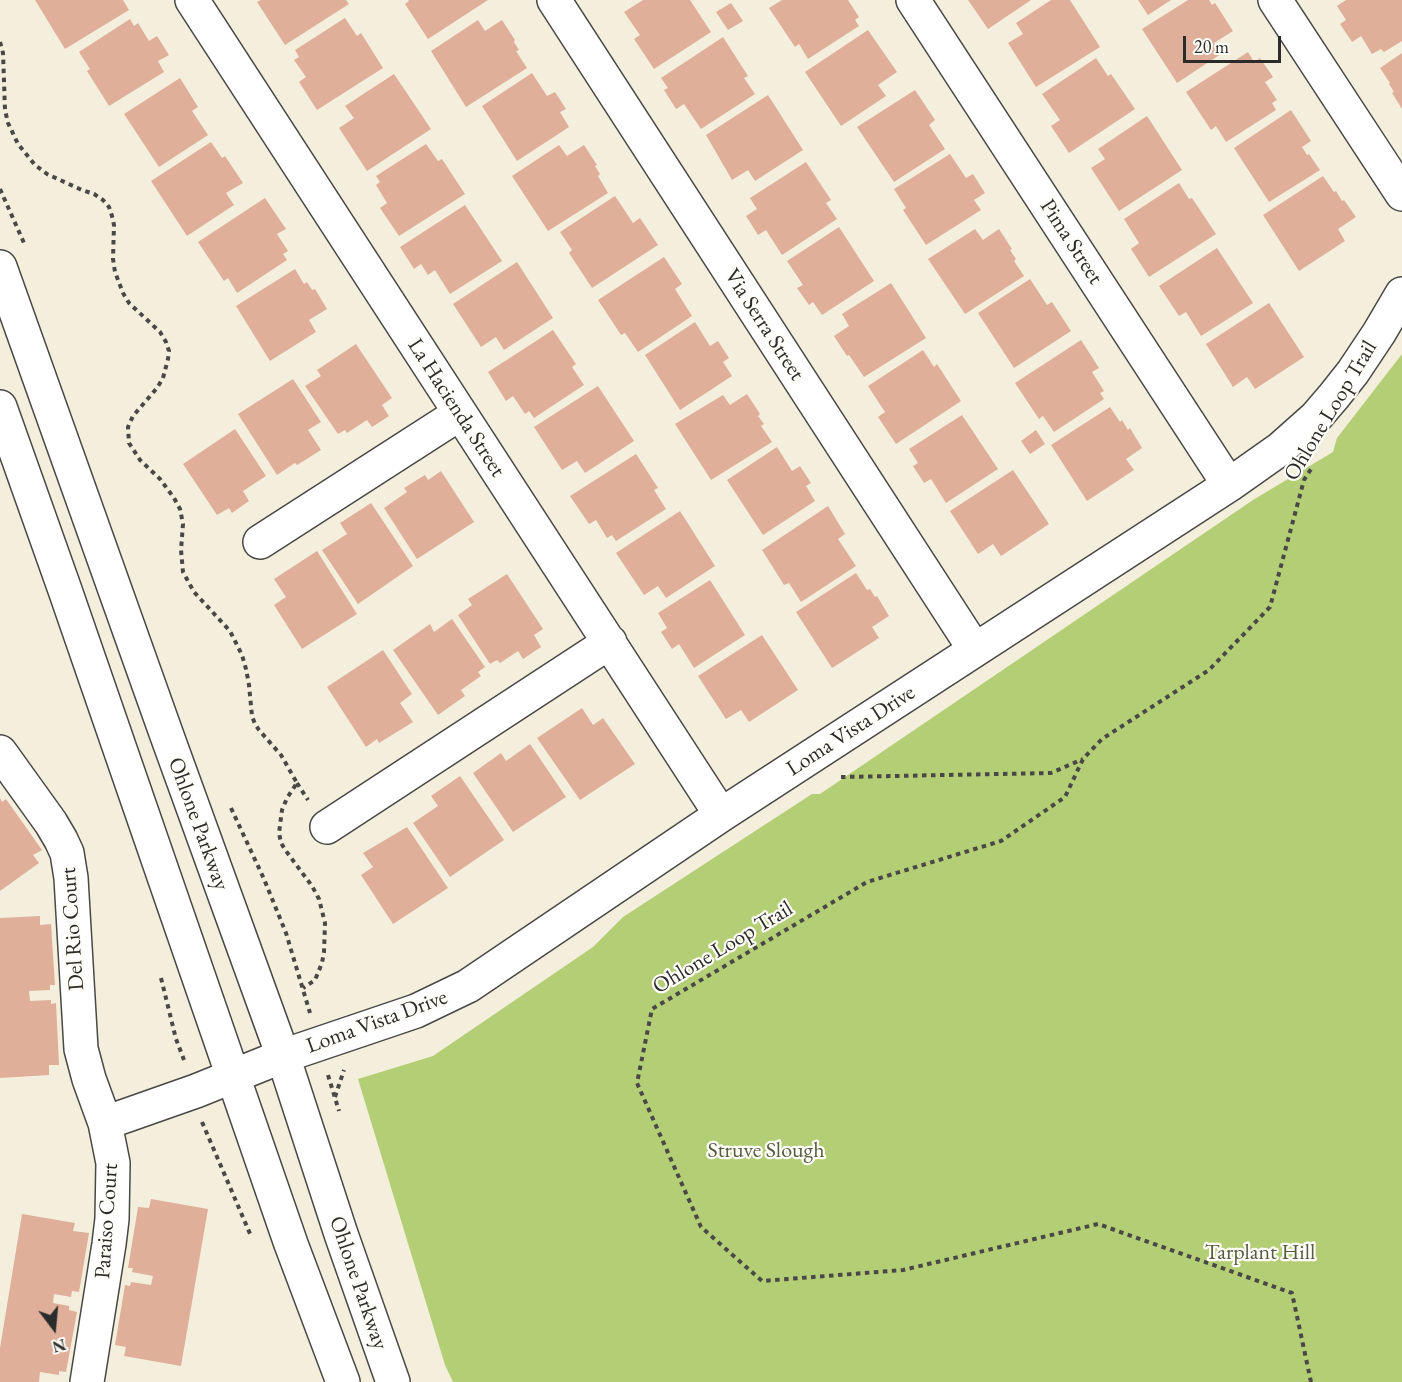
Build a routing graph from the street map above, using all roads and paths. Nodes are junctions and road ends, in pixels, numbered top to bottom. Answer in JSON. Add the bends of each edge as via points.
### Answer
{"nodes":[{"id":1,"x":192,"y":0,"type":"edge"},
{"id":2,"x":554,"y":0,"type":"edge"},
{"id":3,"x":913,"y":0,"type":"edge"},
{"id":4,"x":1275,"y":0,"type":"edge"},
{"id":5,"x":0,"y":42,"type":"edge"},
{"id":6,"x":1402,"y":194,"type":"edge"},
{"id":7,"x":0,"y":267,"type":"edge"},
{"id":8,"x":1402,"y":294,"type":"edge"},
{"id":9,"x":0,"y":407,"type":"edge"},
{"id":10,"x":459,"y":414,"type":"junction"},
{"id":11,"x":1316,"y":461,"type":"dead end"},
{"id":12,"x":1229,"y":485,"type":"junction"},
{"id":13,"x":260,"y":542,"type":"dead end"},
{"id":14,"x":610,"y":642,"type":"junction"},
{"id":15,"x":975,"y":650,"type":"junction"},
{"id":16,"x":0,"y":752,"type":"edge"},
{"id":17,"x":1083,"y":759,"type":"junction"},
{"id":18,"x":830,"y":777,"type":"dead end"},
{"id":19,"x":721,"y":815,"type":"junction"},
{"id":20,"x":327,"y":827,"type":"dead end"},
{"id":21,"x":303,"y":988,"type":"dead end"},
{"id":22,"x":283,"y":1056,"type":"junction"},
{"id":23,"x":354,"y":1066,"type":"dead end"},
{"id":24,"x":232,"y":1076,"type":"junction"},
{"id":25,"x":335,"y":1099,"type":"dead end"},
{"id":26,"x":105,"y":1123,"type":"junction"},
{"id":27,"x":92,"y":1381,"type":"edge"},
{"id":28,"x":343,"y":1382,"type":"edge"},
{"id":29,"x":393,"y":1382,"type":"edge"},
{"id":30,"x":1311,"y":1382,"type":"edge"}],
"edges":[{"from":1,"to":10,"type":"street","name":"La Hacienda Street"},
{"from":2,"to":15,"type":"street","name":"Via Serra Street"},
{"from":3,"to":12,"type":"street","name":"Pima Street"},
{"from":4,"to":6,"type":"street"},
{"from":5,"to":21,"type":"path","via":[[5,110],[18,144],[47,174],[104,200],[114,225],[113,259],[119,283],[129,303],[160,333],[169,351],[163,378],[128,427],[129,443],[174,498],[183,524],[183,572],[194,592],[234,636],[246,669],[255,724],[282,755],[297,783],[282,810],[281,843],[312,886],[325,923],[319,973]]},
{"from":7,"to":22,"type":"street","name":"Ohlone Parkway"},
{"from":8,"to":12,"type":"street","name":"Loma Vista Drive","via":[[1353,372],[1316,417],[1280,449]]},
{"from":9,"to":24,"type":"street","name":"Ohlone Parkway"},
{"from":10,"to":13,"type":"street"},
{"from":10,"to":14,"type":"street","name":"La Hacienda Street"},
{"from":11,"to":17,"type":"path","name":"Ohlone Loop Trail","via":[[1304,480],[1270,607],[1209,670],[1102,739]]},
{"from":12,"to":15,"type":"street","name":"Loma Vista Drive"},
{"from":14,"to":19,"type":"street","name":"La Hacienda Street"},
{"from":14,"to":20,"type":"street"},
{"from":15,"to":19,"type":"street","name":"Loma Vista Drive"},
{"from":16,"to":26,"type":"street","name":"Del Rio Court","via":[[51,823],[67,853],[81,1050]]},
{"from":17,"to":18,"type":"path","via":[[1051,774]]},
{"from":17,"to":30,"type":"path","name":"Ohlone Loop Trail","via":[[1065,798],[1001,841],[867,882],[652,1009],[637,1083],[701,1227],[762,1281],[903,1270],[1098,1224],[1292,1293]]},
{"from":19,"to":22,"type":"street","name":"Loma Vista Drive","via":[[468,986],[416,1011]]},
{"from":22,"to":24,"type":"street","name":"Loma Vista Drive"},
{"from":22,"to":29,"type":"street","name":"Ohlone Parkway"},
{"from":23,"to":25,"type":"path","via":[[344,1071]]},
{"from":24,"to":26,"type":"street"},
{"from":24,"to":28,"type":"street","name":"Ohlone Parkway"},
{"from":26,"to":27,"type":"street","name":"Paraiso Court","via":[[113,1162],[112,1218]]}]}
